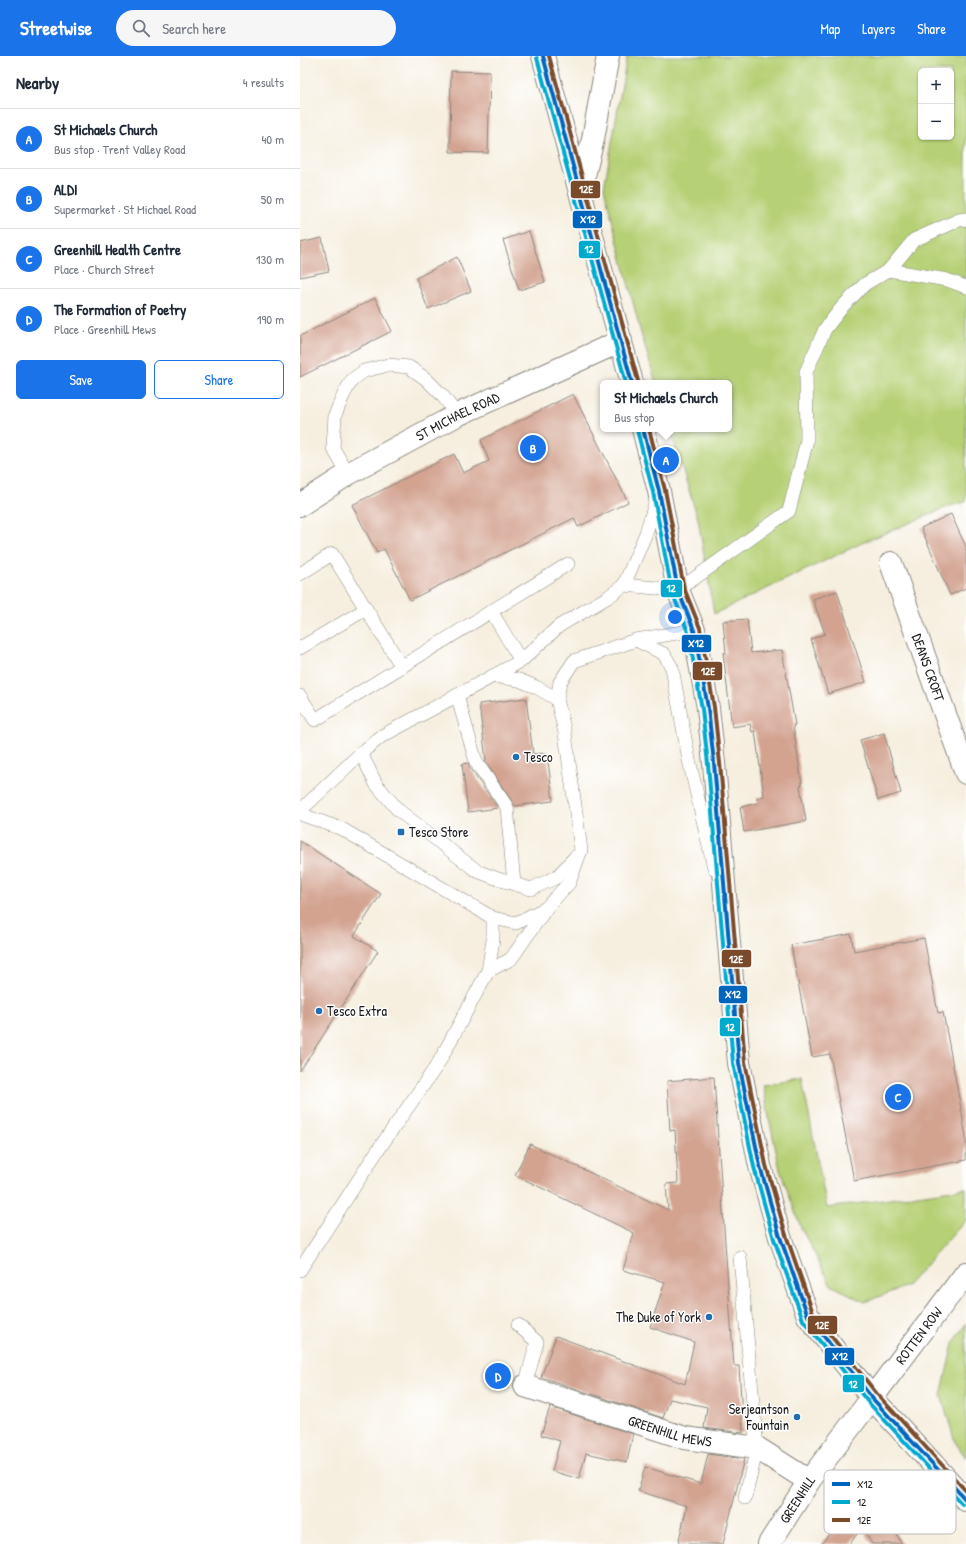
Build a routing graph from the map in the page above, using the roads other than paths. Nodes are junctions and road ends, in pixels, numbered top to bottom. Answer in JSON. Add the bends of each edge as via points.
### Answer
{"nodes":[{"id":1,"x":543,"y":56,"type":"edge"},
{"id":2,"x":608,"y":56,"type":"edge"},
{"id":3,"x":580,"y":192,"type":"junction"},
{"id":4,"x":966,"y":219,"type":"edge"},
{"id":5,"x":890,"y":270,"type":"junction"},
{"id":6,"x":966,"y":287,"type":"edge"},
{"id":7,"x":621,"y":341,"type":"junction"},
{"id":8,"x":631,"y":380,"type":"edge"},
{"id":9,"x":457,"y":415,"type":"junction"},
{"id":10,"x":644,"y":432,"type":"edge"},
{"id":11,"x":348,"y":474,"type":"junction"},
{"id":12,"x":659,"y":491,"type":"junction"},
{"id":13,"x":300,"y":505,"type":"edge"},
{"id":14,"x":891,"y":563,"type":"dead end"},
{"id":15,"x":568,"y":564,"type":"dead end"},
{"id":16,"x":300,"y":574,"type":"edge"},
{"id":17,"x":624,"y":585,"type":"junction"},
{"id":18,"x":678,"y":590,"type":"junction"},
{"id":19,"x":366,"y":609,"type":"junction"},
{"id":20,"x":491,"y":611,"type":"junction"},
{"id":21,"x":694,"y":630,"type":"junction"},
{"id":22,"x":636,"y":640,"type":"junction"},
{"id":23,"x":300,"y":648,"type":"edge"},
{"id":24,"x":521,"y":661,"type":"junction"},
{"id":25,"x":402,"y":666,"type":"junction"},
{"id":26,"x":493,"y":676,"type":"junction"},
{"id":27,"x":457,"y":695,"type":"junction"},
{"id":28,"x":300,"y":696,"type":"edge"},
{"id":29,"x":557,"y":699,"type":"junction"},
{"id":30,"x":361,"y":753,"type":"junction"},
{"id":31,"x":966,"y":773,"type":"edge"},
{"id":32,"x":300,"y":811,"type":"edge"},
{"id":33,"x":300,"y":814,"type":"edge"},
{"id":34,"x":581,"y":850,"type":"junction"},
{"id":35,"x":514,"y":884,"type":"junction"},
{"id":36,"x":546,"y":908,"type":"junction"},
{"id":37,"x":493,"y":918,"type":"junction"},
{"id":38,"x":727,"y":924,"type":"junction"},
{"id":39,"x":488,"y":971,"type":"junction"},
{"id":40,"x":740,"y":1257,"type":"dead end"},
{"id":41,"x":300,"y":1270,"type":"edge"},
{"id":42,"x":966,"y":1273,"type":"edge"},
{"id":43,"x":518,"y":1325,"type":"dead end"},
{"id":44,"x":525,"y":1386,"type":"joint"},
{"id":45,"x":872,"y":1398,"type":"junction"},
{"id":46,"x":757,"y":1448,"type":"junction"},
{"id":47,"x":938,"y":1470,"type":"edge"},
{"id":48,"x":809,"y":1481,"type":"junction"},
{"id":49,"x":956,"y":1489,"type":"edge"},
{"id":50,"x":745,"y":1498,"type":"dead end"},
{"id":51,"x":966,"y":1500,"type":"edge"},
{"id":52,"x":784,"y":1521,"type":"junction"},
{"id":53,"x":769,"y":1544,"type":"edge"},
{"id":54,"x":779,"y":1544,"type":"edge"}],
"edges":[{"from":1,"to":3,"type":"street"},
{"from":2,"to":3,"type":"street","via":[[593,139]]},
{"from":3,"to":7,"type":"street"},
{"from":4,"to":5,"type":"lane","via":[[958,220],[914,240]]},
{"from":5,"to":6,"type":"lane","via":[[947,280]]},
{"from":5,"to":18,"type":"lane","via":[[865,284],[824,329],[806,372],[807,440],[789,511]]},
{"from":7,"to":8,"type":"street"},
{"from":7,"to":9,"type":"street","name":"ST MICHAEL ROAD"},
{"from":9,"to":11,"type":"street","name":"ST MICHAEL ROAD"},
{"from":9,"to":11,"type":"lane","via":[[426,379],[409,367],[388,365],[364,371],[352,380],[335,415],[333,448]]},
{"from":10,"to":12,"type":"street"},
{"from":11,"to":13,"type":"street","name":"ST MICHAEL ROAD"},
{"from":12,"to":17,"type":"lane","via":[[646,533]]},
{"from":12,"to":18,"type":"street"},
{"from":14,"to":31,"type":"street","name":"DEANS CROFT"},
{"from":15,"to":20,"type":"lane"},
{"from":16,"to":19,"type":"lane","via":[[332,554]]},
{"from":17,"to":18,"type":"lane"},
{"from":17,"to":24,"type":"lane","via":[[559,626]]},
{"from":18,"to":21,"type":"street"},
{"from":19,"to":23,"type":"lane"},
{"from":19,"to":25,"type":"lane"},
{"from":20,"to":24,"type":"lane"},
{"from":20,"to":25,"type":"lane"},
{"from":21,"to":22,"type":"lane"},
{"from":21,"to":38,"type":"street","via":[[708,708]]},
{"from":22,"to":29,"type":"lane","via":[[574,661],[560,682]]},
{"from":22,"to":38,"type":"lane","via":[[664,654],[672,668],[689,760]]},
{"from":24,"to":26,"type":"lane"},
{"from":25,"to":28,"type":"lane","via":[[315,720]]},
{"from":26,"to":27,"type":"lane"},
{"from":26,"to":29,"type":"lane","via":[[519,680]]},
{"from":27,"to":30,"type":"lane","via":[[382,736]]},
{"from":27,"to":35,"type":"lane","via":[[476,762],[507,807]]},
{"from":29,"to":34,"type":"lane","via":[[565,733]]},
{"from":30,"to":32,"type":"lane"},
{"from":30,"to":35,"type":"lane","via":[[376,784],[398,810],[477,871]]},
{"from":33,"to":37,"type":"lane","via":[[342,829]]},
{"from":34,"to":35,"type":"lane","via":[[557,877],[531,889]]},
{"from":34,"to":36,"type":"lane","via":[[569,883]]},
{"from":36,"to":37,"type":"lane","via":[[516,924]]},
{"from":36,"to":39,"type":"lane","via":[[510,959]]},
{"from":37,"to":39,"type":"lane","via":[[493,940]]},
{"from":38,"to":45,"type":"street","via":[[739,1063],[760,1166],[780,1237],[808,1316]]},
{"from":39,"to":41,"type":"lane","via":[[438,1064]]},
{"from":40,"to":46,"type":"lane"},
{"from":42,"to":45,"type":"street","name":"ROTTEN ROW"},
{"from":43,"to":44,"type":"lane","via":[[537,1342]]},
{"from":44,"to":46,"type":"street","name":"GREENHILL MEWS","via":[[685,1438]]},
{"from":45,"to":47,"type":"street"},
{"from":45,"to":48,"type":"street","name":"GREENHILL"},
{"from":46,"to":48,"type":"street","name":"GREENHILL MEWS"},
{"from":46,"to":50,"type":"lane"},
{"from":48,"to":52,"type":"street","name":"GREENHILL"},
{"from":49,"to":51,"type":"street"},
{"from":52,"to":53,"type":"street","name":"GREENHILL"},
{"from":52,"to":54,"type":"street"}]}
